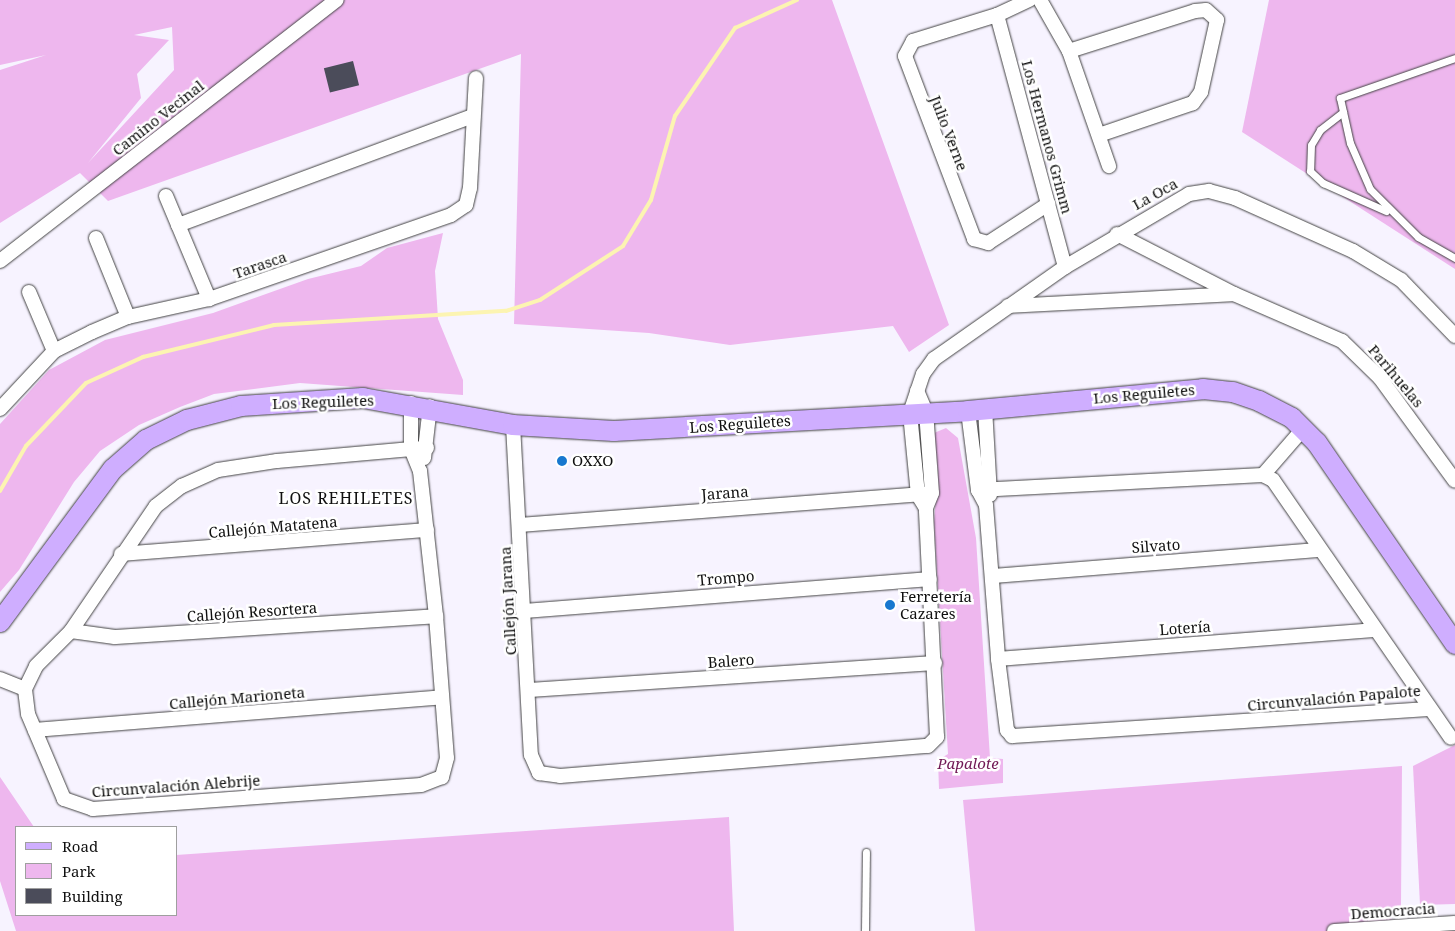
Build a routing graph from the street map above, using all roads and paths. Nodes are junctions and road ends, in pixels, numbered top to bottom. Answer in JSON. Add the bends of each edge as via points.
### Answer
{"nodes":[{"id":1,"x":337,"y":0,"type":"edge"},
{"id":2,"x":1029,"y":0,"type":"edge"},
{"id":3,"x":1040,"y":0,"type":"edge"},
{"id":4,"x":997,"y":15,"type":"junction"},
{"id":5,"x":1069,"y":51,"type":"junction"},
{"id":6,"x":1455,"y":58,"type":"edge"},
{"id":7,"x":476,"y":78,"type":"dead end"},
{"id":8,"x":1343,"y":112,"type":"junction"},
{"id":9,"x":473,"y":116,"type":"junction"},
{"id":10,"x":1098,"y":135,"type":"junction"},
{"id":11,"x":1109,"y":166,"type":"dead end"},
{"id":12,"x":166,"y":196,"type":"dead end"},
{"id":13,"x":1048,"y":204,"type":"junction"},
{"id":14,"x":1389,"y":212,"type":"junction"},
{"id":15,"x":178,"y":225,"type":"junction"},
{"id":16,"x":1117,"y":234,"type":"junction"},
{"id":17,"x":96,"y":238,"type":"dead end"},
{"id":18,"x":1455,"y":258,"type":"edge"},
{"id":19,"x":0,"y":261,"type":"edge"},
{"id":20,"x":1065,"y":267,"type":"junction"},
{"id":21,"x":29,"y":292,"type":"dead end"},
{"id":22,"x":1234,"y":294,"type":"junction"},
{"id":23,"x":209,"y":299,"type":"junction"},
{"id":24,"x":1007,"y":306,"type":"junction"},
{"id":25,"x":128,"y":317,"type":"junction"},
{"id":26,"x":1455,"y":336,"type":"edge"},
{"id":27,"x":54,"y":351,"type":"junction"},
{"id":28,"x":421,"y":405,"type":"junction"},
{"id":29,"x":0,"y":409,"type":"edge"},
{"id":30,"x":977,"y":410,"type":"junction"},
{"id":31,"x":918,"y":413,"type":"junction"},
{"id":32,"x":513,"y":425,"type":"junction"},
{"id":33,"x":1304,"y":429,"type":"junction"},
{"id":34,"x":427,"y":448,"type":"junction"},
{"id":35,"x":411,"y":449,"type":"junction"},
{"id":36,"x":420,"y":471,"type":"junction"},
{"id":37,"x":1263,"y":475,"type":"junction"},
{"id":38,"x":1455,"y":481,"type":"edge"},
{"id":39,"x":993,"y":488,"type":"junction"},
{"id":40,"x":978,"y":490,"type":"junction"},
{"id":41,"x":925,"y":494,"type":"junction"},
{"id":42,"x":986,"y":505,"type":"junction"},
{"id":43,"x":520,"y":525,"type":"junction"},
{"id":44,"x":427,"y":530,"type":"junction"},
{"id":45,"x":1320,"y":550,"type":"junction"},
{"id":46,"x":121,"y":554,"type":"junction"},
{"id":47,"x":994,"y":576,"type":"junction"},
{"id":48,"x":930,"y":579,"type":"junction"},
{"id":49,"x":525,"y":611,"type":"junction"},
{"id":50,"x":436,"y":616,"type":"junction"},
{"id":51,"x":0,"y":622,"type":"edge"},
{"id":52,"x":1373,"y":630,"type":"junction"},
{"id":53,"x":71,"y":631,"type":"junction"},
{"id":54,"x":1455,"y":644,"type":"edge"},
{"id":55,"x":998,"y":659,"type":"junction"},
{"id":56,"x":935,"y":663,"type":"junction"},
{"id":57,"x":0,"y":679,"type":"edge"},
{"id":58,"x":25,"y":689,"type":"junction"},
{"id":59,"x":529,"y":690,"type":"junction"},
{"id":60,"x":442,"y":697,"type":"junction"},
{"id":61,"x":1429,"y":709,"type":"junction"},
{"id":62,"x":35,"y":730,"type":"junction"},
{"id":63,"x":1451,"y":738,"type":"dead end"},
{"id":64,"x":866,"y":852,"type":"dead end"},
{"id":65,"x":1455,"y":923,"type":"edge"},
{"id":66,"x":1431,"y":928,"type":"edge"},
{"id":67,"x":865,"y":931,"type":"edge"},
{"id":68,"x":1334,"y":931,"type":"edge"}],
"edges":[{"from":1,"to":19,"type":"street","name":"Camino Vecinal"},
{"from":2,"to":4,"type":"street"},
{"from":3,"to":5,"type":"street"},
{"from":4,"to":13,"type":"street","name":"Los Hermanos Grimm"},
{"from":4,"to":13,"type":"street","name":"Julio Verne","via":[[913,41],[906,48],[906,65],[974,239],[988,243]]},
{"from":5,"to":10,"type":"street"},
{"from":5,"to":10,"type":"street","via":[[1195,11],[1206,10],[1217,20],[1201,92],[1193,103]]},
{"from":6,"to":8,"type":"lane","via":[[1340,98]]},
{"from":7,"to":9,"type":"street","name":"Tarasca"},
{"from":8,"to":14,"type":"lane","via":[[1358,165]]},
{"from":8,"to":14,"type":"lane","via":[[1320,130],[1311,145],[1310,171],[1323,183]]},
{"from":9,"to":15,"type":"street"},
{"from":9,"to":23,"type":"street","name":"Tarasca","via":[[470,188],[466,205],[451,215]]},
{"from":10,"to":11,"type":"street"},
{"from":12,"to":15,"type":"street"},
{"from":13,"to":20,"type":"street","name":"Los Hermanos Grimm"},
{"from":14,"to":18,"type":"lane","via":[[1418,237]]},
{"from":15,"to":23,"type":"street"},
{"from":16,"to":20,"type":"street","name":"La Oca"},
{"from":16,"to":22,"type":"street","name":"Parihuelas"},
{"from":16,"to":26,"type":"street","name":"La Oca","via":[[1189,194],[1220,193],[1380,266],[1401,280]]},
{"from":17,"to":25,"type":"street"},
{"from":20,"to":24,"type":"street","name":"La Oca"},
{"from":21,"to":27,"type":"street"},
{"from":22,"to":24,"type":"street","name":"Parihuelas"},
{"from":22,"to":38,"type":"street","name":"Parihuelas","via":[[1312,325],[1363,358]]},
{"from":23,"to":25,"type":"street","name":"Tarasca"},
{"from":24,"to":31,"type":"street","name":"La Oca","via":[[948,345],[923,374],[917,391]]},
{"from":25,"to":27,"type":"street","name":"Tarasca"},
{"from":27,"to":29,"type":"street","name":"Tarasca"},
{"from":28,"to":32,"type":"street","name":"Los Reguiletes"},
{"from":28,"to":34,"type":"street","name":"Circunvalación Alebrije"},
{"from":28,"to":35,"type":"street"},
{"from":28,"to":51,"type":"street","name":"Los Reguiletes","via":[[363,398],[241,406],[187,420],[146,440],[113,469]]},
{"from":30,"to":31,"type":"street","name":"Los Reguiletes"},
{"from":30,"to":33,"type":"street","name":"Los Reguiletes","via":[[1203,389],[1233,392],[1259,401],[1292,418]]},
{"from":30,"to":39,"type":"street"},
{"from":30,"to":40,"type":"street"},
{"from":31,"to":32,"type":"street","name":"Los Reguiletes","via":[[614,431]]},
{"from":31,"to":41,"type":"street"},
{"from":32,"to":43,"type":"street","name":"Callejón Jarana"},
{"from":33,"to":37,"type":"street"},
{"from":33,"to":54,"type":"street","name":"Los Reguiletes","via":[[1348,487]]},
{"from":34,"to":35,"type":"street"},
{"from":34,"to":36,"type":"street","name":"Circunvalación Alebrije"},
{"from":35,"to":36,"type":"street","name":"Circunvalación Alebrije"},
{"from":35,"to":46,"type":"street","via":[[218,470],[182,486],[156,506]]},
{"from":36,"to":44,"type":"street","name":"Circunvalación Alebrije"},
{"from":37,"to":39,"type":"street"},
{"from":37,"to":45,"type":"street","name":"Circunvalación Papalote","via":[[1273,480]]},
{"from":39,"to":40,"type":"street"},
{"from":39,"to":42,"type":"street","name":"Circunvalación Papalote"},
{"from":40,"to":42,"type":"street","name":"Circunvalación Papalote"},
{"from":41,"to":43,"type":"street","name":"Jarana"},
{"from":41,"to":48,"type":"street"},
{"from":42,"to":47,"type":"street","name":"Circunvalación Papalote"},
{"from":43,"to":49,"type":"street","name":"Callejón Jarana"},
{"from":44,"to":46,"type":"street","name":"Callejón Matatena"},
{"from":44,"to":50,"type":"street","name":"Circunvalación Alebrije"},
{"from":45,"to":47,"type":"street","name":"Silvato"},
{"from":45,"to":52,"type":"street","name":"Circunvalación Papalote"},
{"from":46,"to":53,"type":"street"},
{"from":47,"to":55,"type":"street","name":"Circunvalación Papalote"},
{"from":48,"to":49,"type":"street","name":"Trompo"},
{"from":48,"to":56,"type":"street"},
{"from":49,"to":59,"type":"street","name":"Callejón Jarana"},
{"from":50,"to":53,"type":"street","name":"Callejón Resortera","via":[[115,637]]},
{"from":50,"to":60,"type":"street","name":"Circunvalación Alebrije"},
{"from":52,"to":55,"type":"street","name":"Lotería"},
{"from":52,"to":61,"type":"street","name":"Circunvalación Papalote"},
{"from":53,"to":58,"type":"street","via":[[36,666]]},
{"from":55,"to":61,"type":"street","name":"Circunvalación Papalote","via":[[1007,730],[1021,739]]},
{"from":56,"to":59,"type":"street","name":"Balero"},
{"from":56,"to":59,"type":"street","name":"Callejón Jarana","via":[[935,743],[560,776],[539,773],[531,755]]},
{"from":57,"to":58,"type":"street"},
{"from":58,"to":62,"type":"street","name":"Circunvalación Alebrije"},
{"from":60,"to":62,"type":"street","name":"Callejón Marioneta"},
{"from":60,"to":62,"type":"street","name":"Circunvalación Alebrije","via":[[446,768],[442,777],[421,785],[93,809],[76,806],[58,789]]},
{"from":61,"to":63,"type":"street"},
{"from":64,"to":67,"type":"lane"},
{"from":65,"to":66,"type":"street","name":"Democracia"},
{"from":66,"to":68,"type":"street","name":"Democracia"}]}
